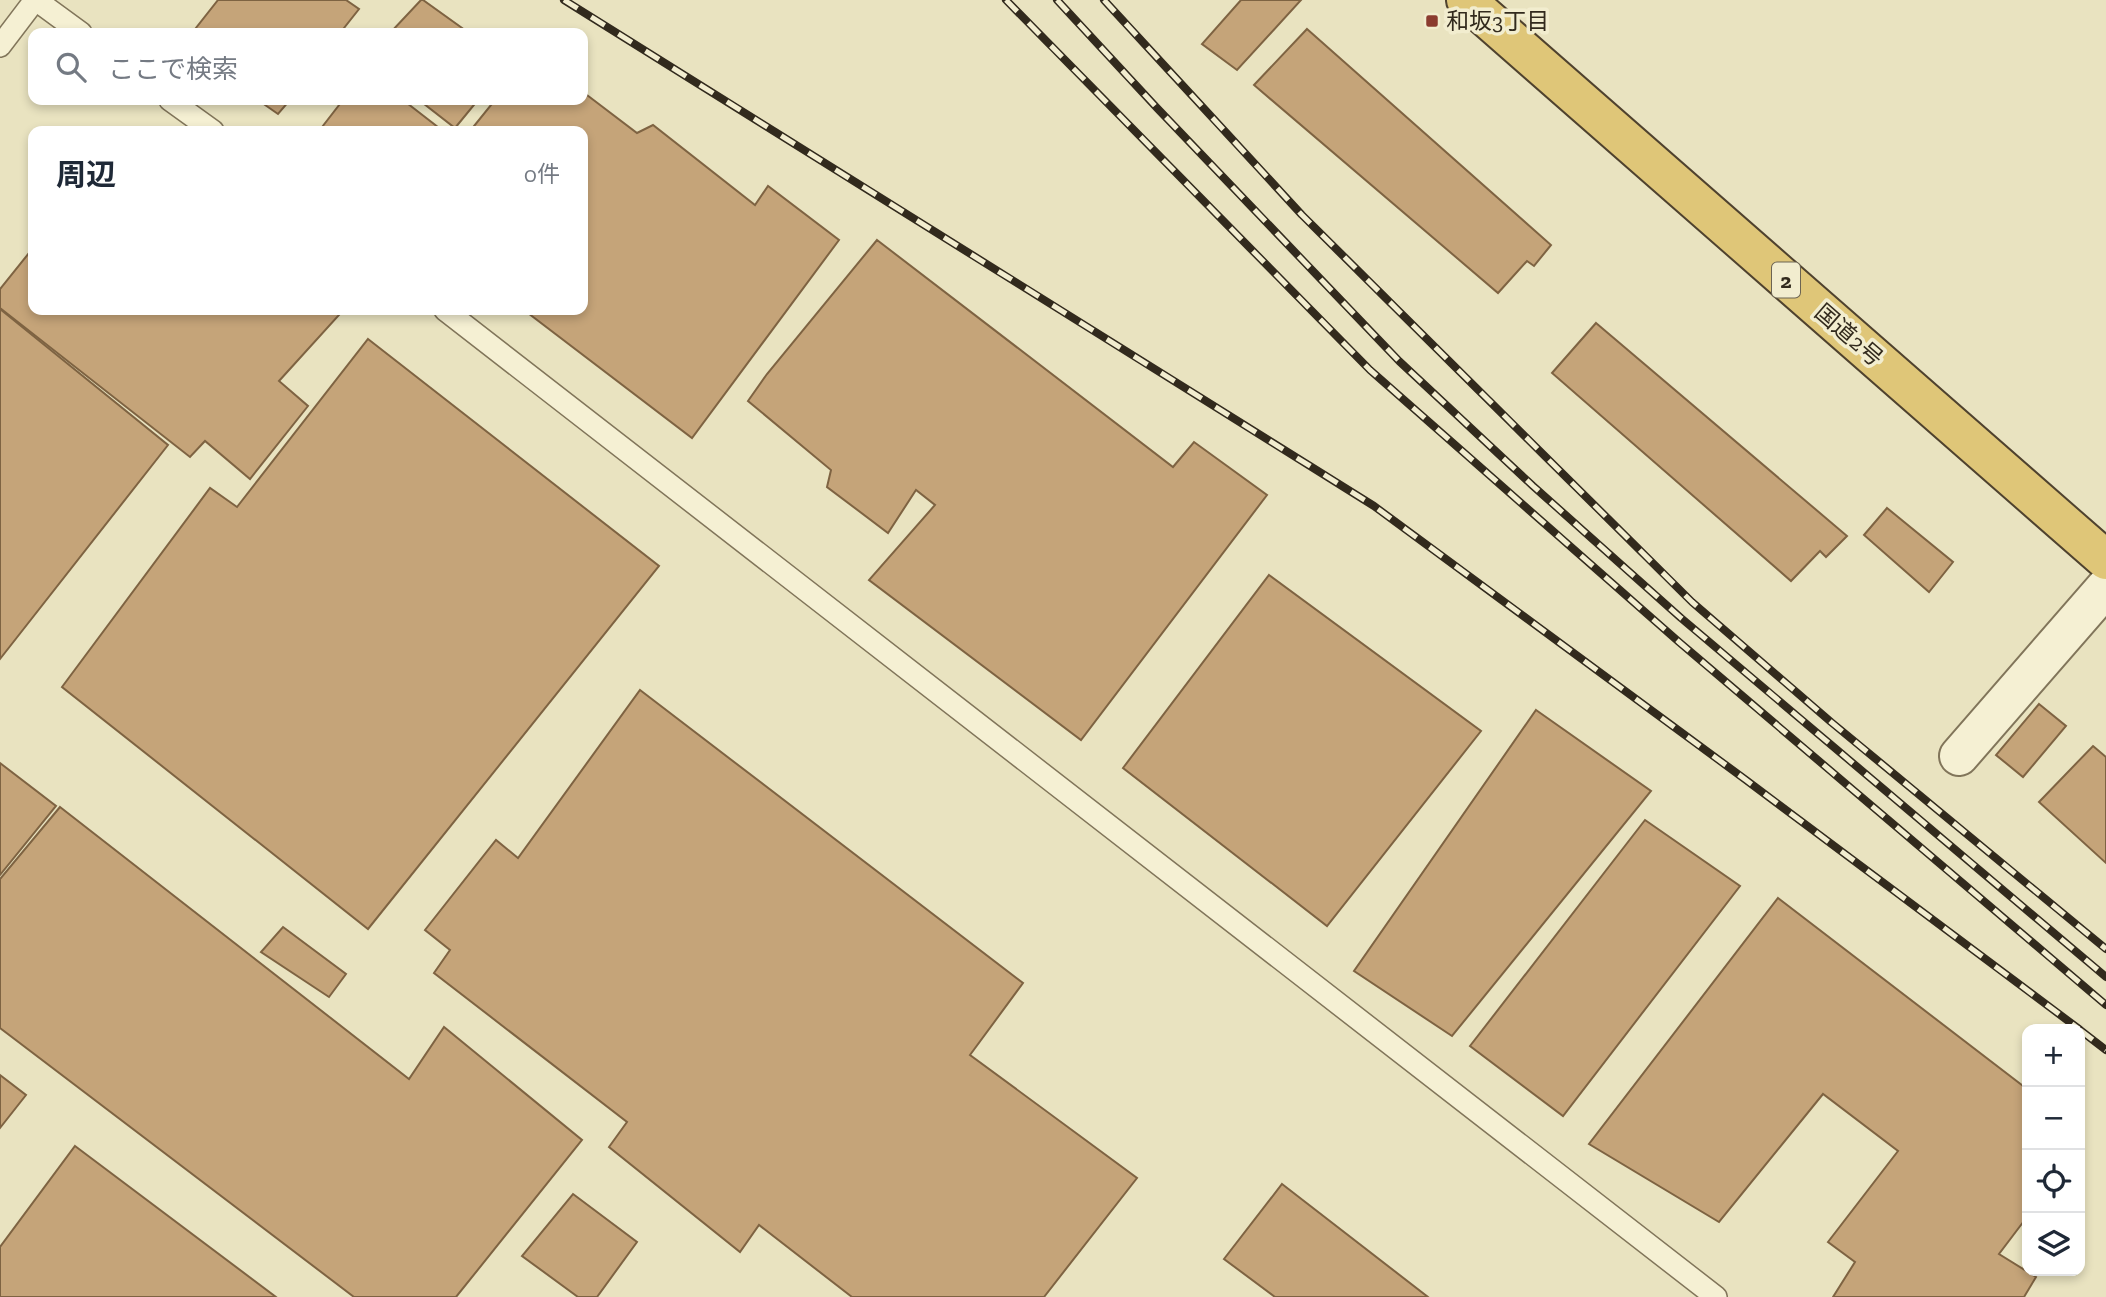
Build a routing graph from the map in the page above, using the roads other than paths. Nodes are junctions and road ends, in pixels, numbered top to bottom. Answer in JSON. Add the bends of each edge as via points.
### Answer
{"nodes":[{"id":1,"x":36,"y":0,"type":"edge"},
{"id":2,"x":1466,"y":0,"type":"edge"},
{"id":3,"x":74,"y":28,"type":"edge"},
{"id":4,"x":0,"y":46,"type":"edge"},
{"id":5,"x":177,"y":105,"type":"edge"},
{"id":6,"x":206,"y":126,"type":"edge"},
{"id":7,"x":451,"y":315,"type":"edge"},
{"id":8,"x":2106,"y":560,"type":"edge"},
{"id":9,"x":2106,"y":587,"type":"edge"},
{"id":10,"x":1959,"y":756,"type":"dead end"},
{"id":11,"x":1716,"y":1297,"type":"edge"}],
"edges":[{"from":1,"to":3,"type":"lane"},
{"from":1,"to":4,"type":"lane"},
{"from":2,"to":8,"type":"highway","name":"国道2号","number":"2"},
{"from":5,"to":6,"type":"lane"},
{"from":7,"to":11,"type":"lane"},
{"from":9,"to":10,"type":"street"}]}
